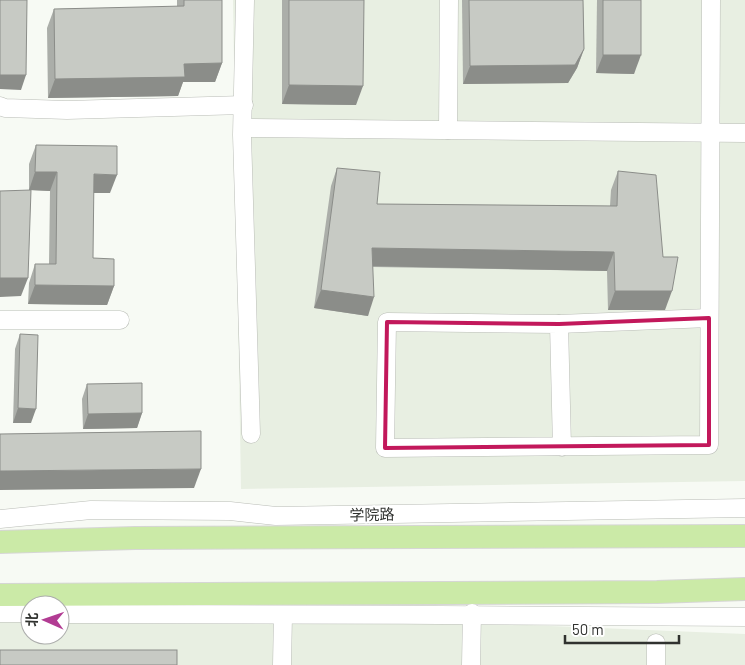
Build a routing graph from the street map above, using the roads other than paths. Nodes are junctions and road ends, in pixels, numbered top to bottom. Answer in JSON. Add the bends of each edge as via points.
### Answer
{"nodes":[{"id":1,"x":245,"y":0,"type":"edge"},
{"id":2,"x":449,"y":0,"type":"edge"},
{"id":3,"x":711,"y":0,"type":"edge"},
{"id":4,"x":244,"y":105,"type":"junction"},
{"id":5,"x":0,"y":106,"type":"edge"},
{"id":6,"x":244,"y":128,"type":"junction"},
{"id":7,"x":448,"y":130,"type":"junction"},
{"id":8,"x":710,"y":132,"type":"junction"},
{"id":9,"x":745,"y":133,"type":"edge"},
{"id":10,"x":709,"y":318,"type":"junction"},
{"id":11,"x":0,"y":320,"type":"edge"},
{"id":12,"x":120,"y":320,"type":"dead end"},
{"id":13,"x":559,"y":324,"type":"junction"},
{"id":14,"x":251,"y":434,"type":"dead end"},
{"id":15,"x":562,"y":447,"type":"junction"},
{"id":16,"x":745,"y":508,"type":"edge"},
{"id":17,"x":0,"y":519,"type":"edge"},
{"id":18,"x":745,"y":536,"type":"edge"},
{"id":19,"x":0,"y":542,"type":"edge"},
{"id":20,"x":745,"y":589,"type":"edge"},
{"id":21,"x":0,"y":595,"type":"edge"},
{"id":22,"x":0,"y":613,"type":"edge"},
{"id":23,"x":20,"y":613,"type":"edge"},
{"id":24,"x":472,"y":613,"type":"junction"},
{"id":25,"x":70,"y":614,"type":"edge"},
{"id":26,"x":283,"y":615,"type":"junction"},
{"id":27,"x":745,"y":617,"type":"edge"},
{"id":28,"x":656,"y":643,"type":"dead end"},
{"id":29,"x":282,"y":665,"type":"edge"},
{"id":30,"x":471,"y":665,"type":"edge"},
{"id":31,"x":656,"y":665,"type":"edge"}],
"edges":[{"from":1,"to":4,"type":"street"},
{"from":2,"to":7,"type":"street"},
{"from":3,"to":8,"type":"street"},
{"from":4,"to":5,"type":"street","via":[[66,110]]},
{"from":4,"to":6,"type":"street"},
{"from":6,"to":7,"type":"street"},
{"from":6,"to":14,"type":"street"},
{"from":7,"to":8,"type":"street"},
{"from":8,"to":9,"type":"street"},
{"from":8,"to":10,"type":"street"},
{"from":10,"to":13,"type":"street"},
{"from":10,"to":15,"type":"street","via":[[709,446]]},
{"from":11,"to":12,"type":"street"},
{"from":13,"to":15,"type":"street"},
{"from":13,"to":15,"type":"street","via":[[387,322],[385,448]]},
{"from":16,"to":17,"type":"street","name":"学院路","via":[[276,516],[230,511],[92,510]]},
{"from":18,"to":19,"type":"main road","name":"学院路","via":[[135,538]]},
{"from":20,"to":21,"type":"main road"},
{"from":22,"to":23,"type":"street"},
{"from":24,"to":26,"type":"street"},
{"from":24,"to":27,"type":"street"},
{"from":24,"to":30,"type":"street"},
{"from":25,"to":26,"type":"street"},
{"from":26,"to":29,"type":"street"},
{"from":28,"to":31,"type":"street"}]}
